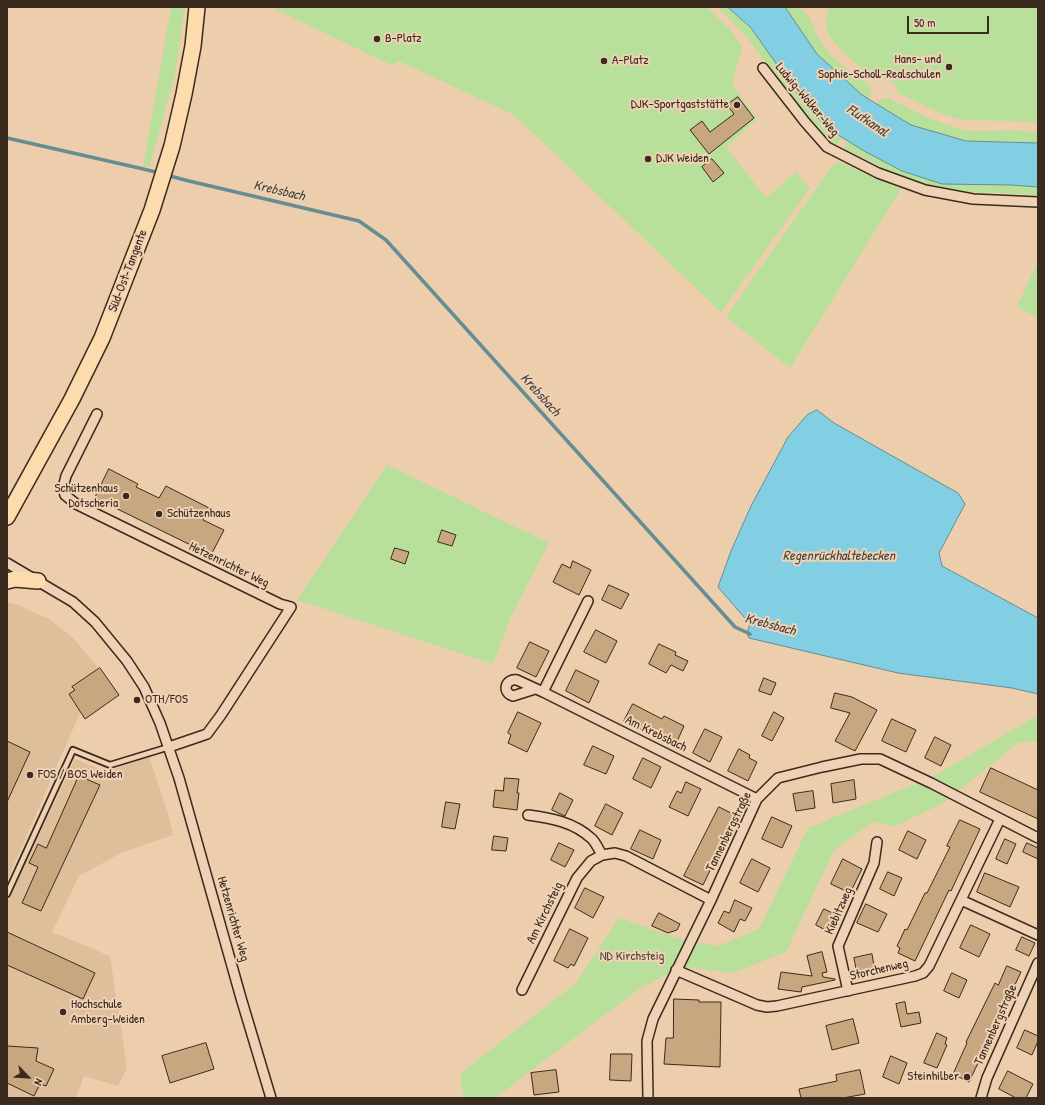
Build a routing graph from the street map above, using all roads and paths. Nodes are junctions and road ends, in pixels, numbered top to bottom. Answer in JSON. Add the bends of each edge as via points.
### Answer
{"nodes":[{"id":1,"x":197,"y":7,"type":"edge"},
{"id":2,"x":763,"y":68,"type":"dead end"},
{"id":3,"x":1038,"y":202,"type":"edge"},
{"id":4,"x":97,"y":414,"type":"dead end"},
{"id":5,"x":29,"y":478,"type":"junction"},
{"id":6,"x":7,"y":497,"type":"edge"},
{"id":7,"x":7,"y":517,"type":"edge"},
{"id":8,"x":7,"y":563,"type":"edge"},
{"id":9,"x":7,"y":581,"type":"edge"},
{"id":10,"x":38,"y":581,"type":"junction"},
{"id":11,"x":588,"y":601,"type":"dead end"},
{"id":12,"x":169,"y":747,"type":"junction"},
{"id":13,"x":757,"y":799,"type":"junction"},
{"id":14,"x":528,"y":815,"type":"dead end"},
{"id":15,"x":1000,"y":819,"type":"junction"},
{"id":16,"x":1038,"y":838,"type":"edge"},
{"id":17,"x":876,"y":842,"type":"dead end"},
{"id":18,"x":602,"y":855,"type":"junction"},
{"id":19,"x":7,"y":894,"type":"edge"},
{"id":20,"x":710,"y":900,"type":"junction"},
{"id":21,"x":961,"y":900,"type":"junction"},
{"id":22,"x":1038,"y":935,"type":"edge"},
{"id":23,"x":1038,"y":963,"type":"edge"},
{"id":24,"x":676,"y":970,"type":"junction"},
{"id":25,"x":522,"y":990,"type":"dead end"},
{"id":26,"x":848,"y":991,"type":"junction"},
{"id":27,"x":271,"y":1098,"type":"edge"},
{"id":28,"x":648,"y":1098,"type":"edge"},
{"id":29,"x":981,"y":1098,"type":"edge"}],
"edges":[{"from":1,"to":5,"type":"main road","name":"Süd-Ost-Tangente","via":[[188,74],[172,146],[152,210],[102,338]]},
{"from":2,"to":3,"type":"street","name":"Ludwig-Wolker-Weg","via":[[827,147],[878,173],[925,190],[973,199]]},
{"from":4,"to":12,"type":"street","name":"Hetzenrichter Weg","via":[[66,476],[63,488],[65,495],[76,504],[280,604],[291,607],[207,734]]},
{"from":5,"to":6,"type":"main road"},
{"from":5,"to":7,"type":"main road","name":"Süd-Ost-Tangente"},
{"from":8,"to":10,"type":"street","name":"Hetzenrichter Weg"},
{"from":9,"to":10,"type":"main road"},
{"from":10,"to":12,"type":"street","name":"Hetzenrichter Weg","via":[[73,602],[114,644],[144,688]]},
{"from":11,"to":13,"type":"street","name":"Am Krebsbach","via":[[539,691]]},
{"from":12,"to":19,"type":"lane","via":[[110,765],[73,750]]},
{"from":12,"to":27,"type":"street","name":"Hetzenrichter Weg"},
{"from":13,"to":15,"type":"street","name":"Tannenbergstraße","via":[[778,778],[822,766],[861,759],[880,759]]},
{"from":13,"to":20,"type":"street","name":"Tannenbergstraße"},
{"from":14,"to":18,"type":"street","via":[[553,819],[581,830],[593,840]]},
{"from":15,"to":16,"type":"street","name":"Tannenbergstraße"},
{"from":15,"to":21,"type":"street","name":"Storchenweg"},
{"from":17,"to":26,"type":"street","name":"Kiebitzweg","via":[[874,864],[838,946]]},
{"from":18,"to":20,"type":"street","via":[[615,853],[626,856]]},
{"from":18,"to":25,"type":"street","name":"Am Kirchsteig","via":[[591,861],[577,878]]},
{"from":20,"to":24,"type":"street","name":"Tannenbergstraße"},
{"from":21,"to":22,"type":"street"},
{"from":21,"to":26,"type":"street","name":"Storchenweg","via":[[929,966],[923,973]]},
{"from":23,"to":29,"type":"street","name":"Tannenbergstraße","via":[[987,1078]]},
{"from":24,"to":26,"type":"street","name":"Storchenweg","via":[[767,1007]]},
{"from":24,"to":28,"type":"street","name":"Tannenbergstraße","via":[[653,1019],[647,1041]]}]}
